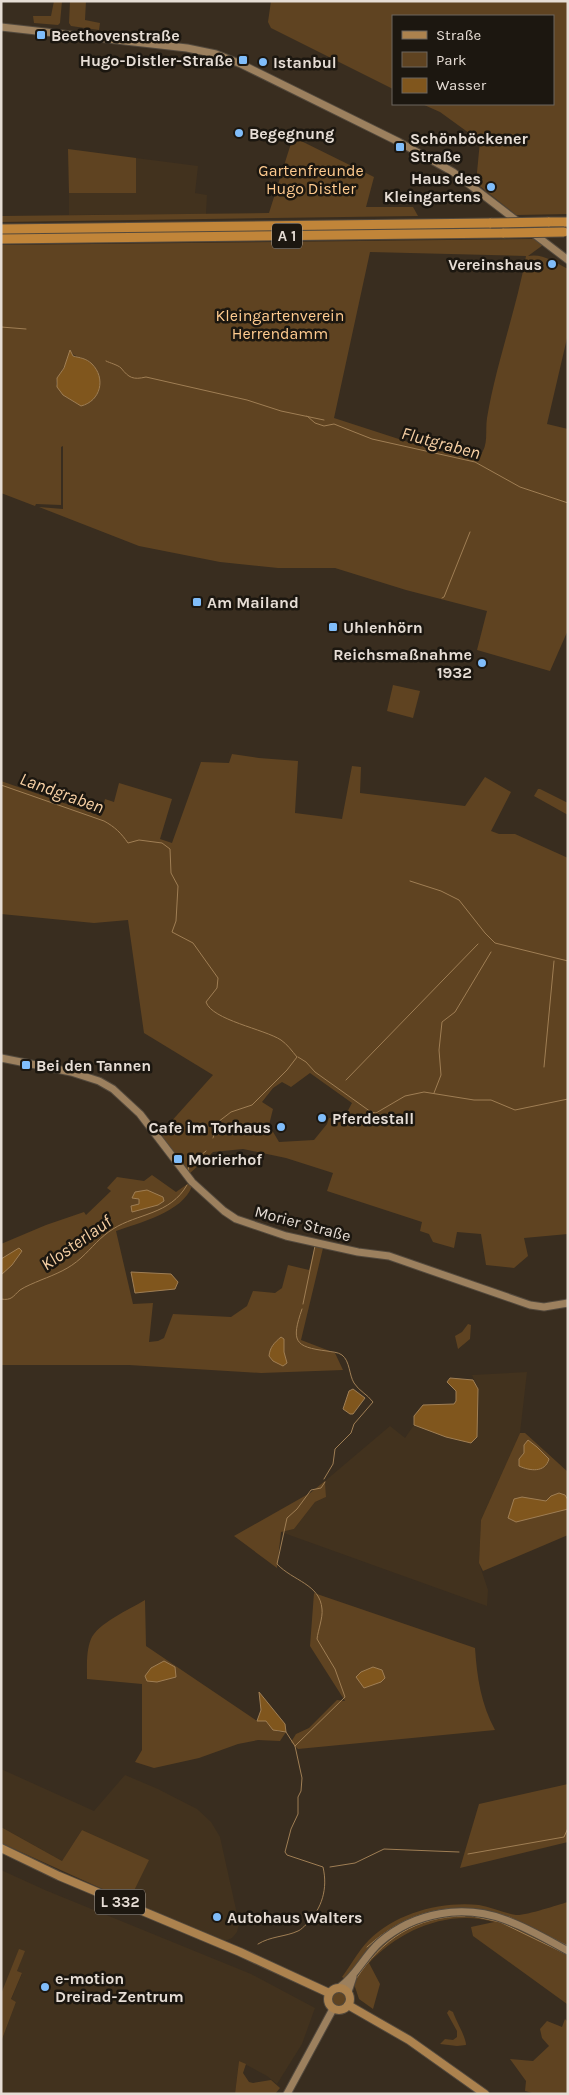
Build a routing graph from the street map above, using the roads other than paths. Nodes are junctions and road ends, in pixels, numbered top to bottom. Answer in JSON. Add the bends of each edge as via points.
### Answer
{"nodes":[{"id":1,"x":1,"y":27,"type":"edge"},
{"id":2,"x":568,"y":222,"type":"edge"},
{"id":3,"x":1,"y":228,"type":"edge"},
{"id":4,"x":566,"y":232,"type":"edge"},
{"id":5,"x":1,"y":239,"type":"edge"},
{"id":6,"x":568,"y":260,"type":"edge"},
{"id":7,"x":1,"y":1058,"type":"edge"},
{"id":8,"x":568,"y":1303,"type":"edge"},
{"id":9,"x":1,"y":1848,"type":"edge"},
{"id":10,"x":568,"y":1951,"type":"edge"},
{"id":11,"x":356,"y":1969,"type":"junction"},
{"id":12,"x":340,"y":1987,"type":"junction"},
{"id":13,"x":348,"y":1992,"type":"junction"},
{"id":14,"x":328,"y":1993,"type":"junction"},
{"id":15,"x":348,"y":2005,"type":"junction"},
{"id":16,"x":333,"y":2009,"type":"junction"},
{"id":17,"x":287,"y":2094,"type":"edge"},
{"id":18,"x":485,"y":2094,"type":"edge"}],
"edges":[{"from":1,"to":6,"type":"main road","via":[[187,48],[241,64],[408,146],[453,172]]},
{"from":2,"to":3,"type":"highway","number":"A 1","bridge":true},
{"from":4,"to":5,"type":"highway","number":"A 1","bridge":true},
{"from":7,"to":8,"type":"main road","name":"Morier Straße","via":[[76,1074],[99,1081],[113,1090],[140,1114],[192,1182],[236,1219],[310,1241],[389,1256],[536,1306],[555,1307]]},
{"from":9,"to":14,"type":"main road","number":"L 332"},
{"from":10,"to":11,"type":"main road","via":[[503,1919],[480,1913],[450,1912],[424,1918],[399,1929],[373,1948]]},
{"from":11,"to":12,"type":"main road"},
{"from":11,"to":13,"type":"main road"},
{"from":12,"to":13,"type":"main road"},
{"from":12,"to":14,"type":"main road"},
{"from":13,"to":15,"type":"main road"},
{"from":14,"to":16,"type":"main road"},
{"from":15,"to":16,"type":"main road","via":[[341,2010]]},
{"from":15,"to":18,"type":"main road","via":[[410,2040]]},
{"from":16,"to":17,"type":"main road"}]}
